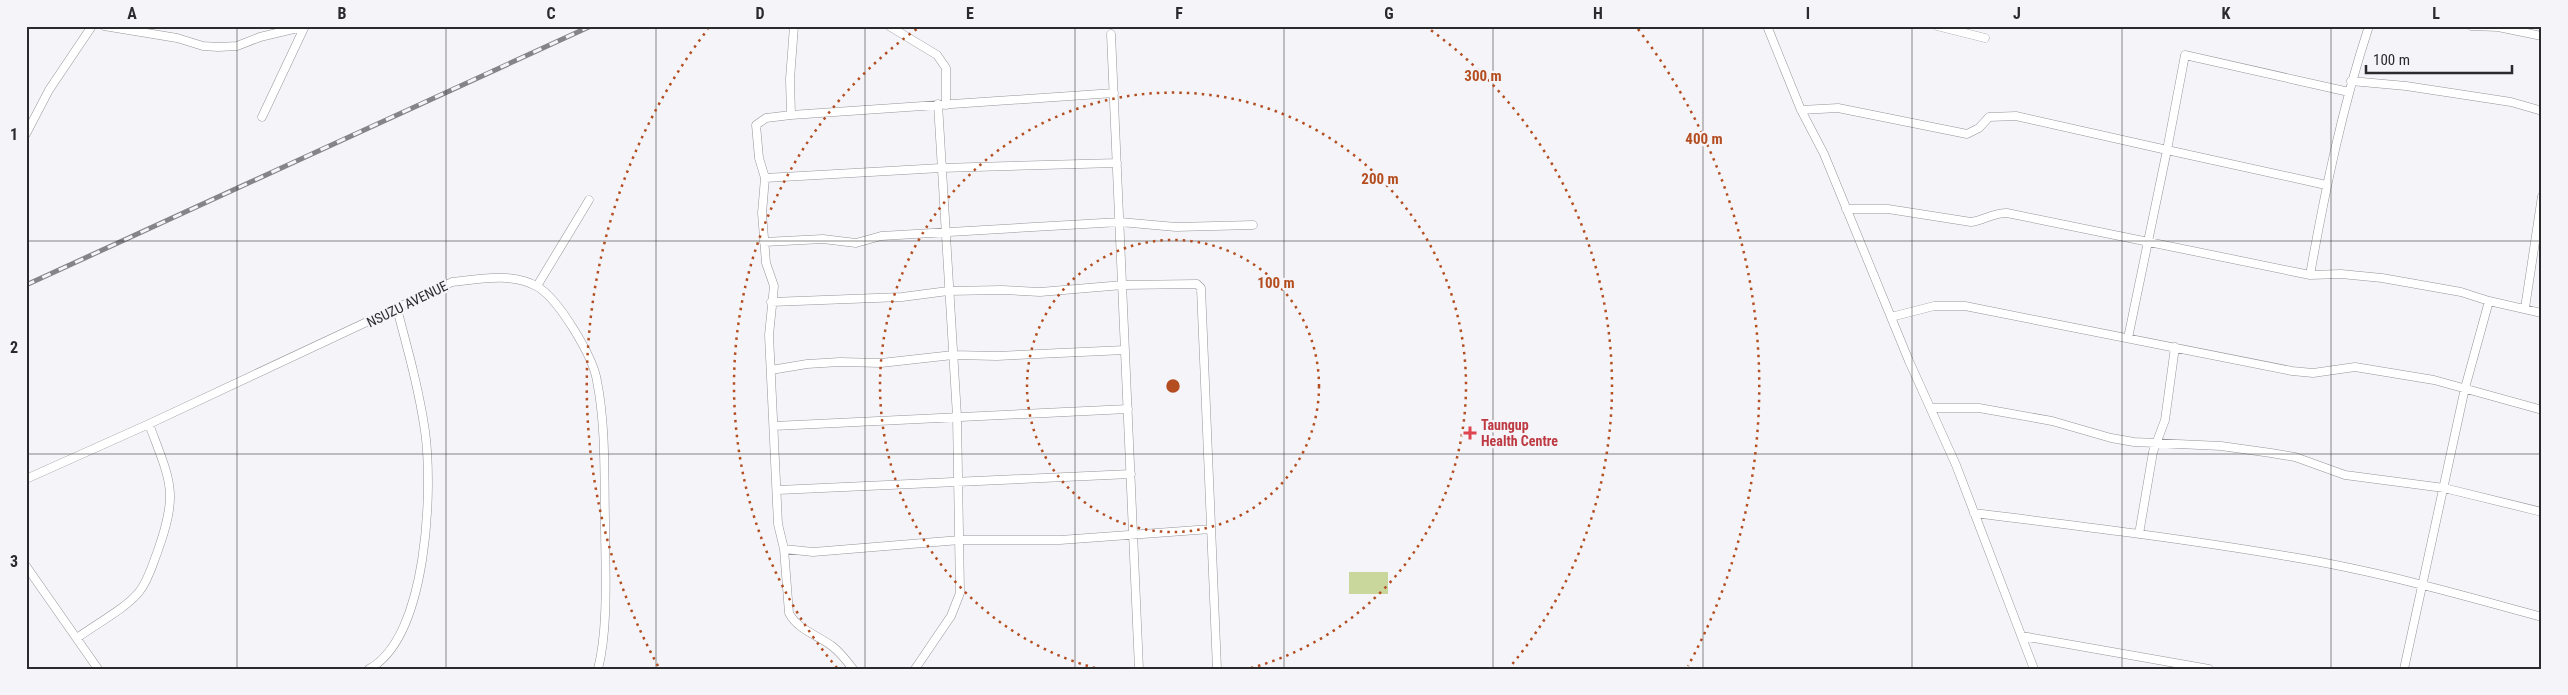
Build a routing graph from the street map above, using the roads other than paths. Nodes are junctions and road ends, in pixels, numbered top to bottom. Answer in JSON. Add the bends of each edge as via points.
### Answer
{"nodes":[{"id":1,"x":92,"y":26,"type":"edge"},
{"id":2,"x":104,"y":26,"type":"edge"},
{"id":3,"x":794,"y":26,"type":"edge"},
{"id":4,"x":889,"y":26,"type":"edge"},
{"id":5,"x":1767,"y":26,"type":"edge"},
{"id":6,"x":1937,"y":26,"type":"edge"},
{"id":7,"x":2369,"y":26,"type":"edge"},
{"id":8,"x":2471,"y":26,"type":"edge"},
{"id":9,"x":305,"y":27,"type":"edge"},
{"id":10,"x":2499,"y":27,"type":"edge"},
{"id":11,"x":1111,"y":34,"type":"dead end"},
{"id":12,"x":2542,"y":36,"type":"edge"},
{"id":13,"x":1985,"y":38,"type":"dead end"},
{"id":14,"x":2351,"y":81,"type":"junction"},
{"id":15,"x":2349,"y":92,"type":"junction"},
{"id":16,"x":1114,"y":93,"type":"junction"},
{"id":17,"x":942,"y":104,"type":"junction"},
{"id":18,"x":1801,"y":110,"type":"junction"},
{"id":19,"x":2542,"y":111,"type":"edge"},
{"id":20,"x":791,"y":116,"type":"junction"},
{"id":21,"x":262,"y":117,"type":"dead end"},
{"id":22,"x":26,"y":134,"type":"edge"},
{"id":23,"x":2167,"y":150,"type":"junction"},
{"id":24,"x":1117,"y":162,"type":"junction"},
{"id":25,"x":941,"y":168,"type":"junction"},
{"id":26,"x":766,"y":178,"type":"junction"},
{"id":27,"x":2326,"y":185,"type":"junction"},
{"id":28,"x":2542,"y":196,"type":"edge"},
{"id":29,"x":589,"y":200,"type":"dead end"},
{"id":30,"x":1846,"y":209,"type":"junction"},
{"id":31,"x":1120,"y":222,"type":"junction"},
{"id":32,"x":1253,"y":225,"type":"dead end"},
{"id":33,"x":945,"y":232,"type":"junction"},
{"id":34,"x":764,"y":242,"type":"junction"},
{"id":35,"x":2148,"y":243,"type":"junction"},
{"id":36,"x":2310,"y":275,"type":"junction"},
{"id":37,"x":1122,"y":285,"type":"junction"},
{"id":38,"x":537,"y":286,"type":"junction"},
{"id":39,"x":948,"y":291,"type":"junction"},
{"id":40,"x":2489,"y":301,"type":"junction"},
{"id":41,"x":771,"y":302,"type":"junction"},
{"id":42,"x":2525,"y":308,"type":"junction"},
{"id":43,"x":398,"y":309,"type":"junction"},
{"id":44,"x":2542,"y":313,"type":"edge"},
{"id":45,"x":1891,"y":317,"type":"junction"},
{"id":46,"x":2128,"y":338,"type":"junction"},
{"id":47,"x":2175,"y":347,"type":"junction"},
{"id":48,"x":1125,"y":350,"type":"junction"},
{"id":49,"x":953,"y":355,"type":"junction"},
{"id":50,"x":771,"y":370,"type":"junction"},
{"id":51,"x":2465,"y":388,"type":"junction"},
{"id":52,"x":1931,"y":408,"type":"junction"},
{"id":53,"x":1128,"y":409,"type":"junction"},
{"id":54,"x":2542,"y":410,"type":"edge"},
{"id":55,"x":957,"y":416,"type":"junction"},
{"id":56,"x":150,"y":424,"type":"junction"},
{"id":57,"x":774,"y":426,"type":"junction"},
{"id":58,"x":2158,"y":443,"type":"junction"},
{"id":59,"x":1131,"y":474,"type":"junction"},
{"id":60,"x":26,"y":478,"type":"edge"},
{"id":61,"x":959,"y":480,"type":"junction"},
{"id":62,"x":2444,"y":488,"type":"junction"},
{"id":63,"x":778,"y":490,"type":"junction"},
{"id":64,"x":2542,"y":512,"type":"edge"},
{"id":65,"x":1974,"y":513,"type":"junction"},
{"id":66,"x":1211,"y":529,"type":"junction"},
{"id":67,"x":2139,"y":534,"type":"junction"},
{"id":68,"x":1133,"y":535,"type":"junction"},
{"id":69,"x":960,"y":540,"type":"junction"},
{"id":70,"x":784,"y":549,"type":"junction"},
{"id":71,"x":26,"y":566,"type":"edge"},
{"id":72,"x":2423,"y":584,"type":"junction"},
{"id":73,"x":2542,"y":617,"type":"edge"},
{"id":74,"x":2022,"y":636,"type":"junction"},
{"id":75,"x":78,"y":638,"type":"junction"},
{"id":76,"x":98,"y":669,"type":"edge"},
{"id":77,"x":369,"y":669,"type":"edge"},
{"id":78,"x":598,"y":669,"type":"edge"},
{"id":79,"x":852,"y":669,"type":"edge"},
{"id":80,"x":915,"y":669,"type":"edge"},
{"id":81,"x":1139,"y":669,"type":"edge"},
{"id":82,"x":1217,"y":669,"type":"edge"},
{"id":83,"x":2034,"y":669,"type":"edge"},
{"id":84,"x":2209,"y":669,"type":"edge"},
{"id":85,"x":2404,"y":669,"type":"edge"}],
"edges":[{"from":1,"to":22,"type":"street","via":[[49,90]]},
{"from":2,"to":9,"type":"street","via":[[218,47],[237,46]]},
{"from":3,"to":20,"type":"street"},
{"from":4,"to":17,"type":"street","via":[[937,55],[946,68]]},
{"from":5,"to":18,"type":"street"},
{"from":6,"to":13,"type":"street"},
{"from":7,"to":14,"type":"street"},
{"from":8,"to":10,"type":"street"},
{"from":9,"to":21,"type":"street"},
{"from":10,"to":12,"type":"street"},
{"from":11,"to":16,"type":"street"},
{"from":14,"to":15,"type":"street"},
{"from":14,"to":19,"type":"street","via":[[2511,102]]},
{"from":15,"to":23,"type":"street","via":[[2186,55]]},
{"from":15,"to":27,"type":"street"},
{"from":16,"to":17,"type":"street"},
{"from":16,"to":24,"type":"street"},
{"from":17,"to":20,"type":"street"},
{"from":17,"to":25,"type":"street"},
{"from":18,"to":23,"type":"street","via":[[1838,108],[1967,134],[1979,128],[1989,117],[2016,116]]},
{"from":18,"to":30,"type":"street","via":[[1824,154]]},
{"from":20,"to":26,"type":"street","via":[[766,118],[756,125],[759,158]]},
{"from":23,"to":27,"type":"street"},
{"from":23,"to":35,"type":"street"},
{"from":24,"to":25,"type":"street"},
{"from":24,"to":31,"type":"street"},
{"from":25,"to":26,"type":"street"},
{"from":25,"to":33,"type":"street"},
{"from":26,"to":34,"type":"street","via":[[762,213]]},
{"from":27,"to":36,"type":"street"},
{"from":28,"to":42,"type":"street"},
{"from":29,"to":38,"type":"street"},
{"from":30,"to":35,"type":"street","via":[[1888,209],[1970,222],[1996,213],[2007,213]]},
{"from":30,"to":45,"type":"street"},
{"from":31,"to":32,"type":"street","via":[[1155,227]]},
{"from":31,"to":33,"type":"street"},
{"from":31,"to":37,"type":"street"},
{"from":33,"to":34,"type":"street","via":[[881,236],[856,243],[823,240]]},
{"from":33,"to":39,"type":"street"},
{"from":34,"to":41,"type":"street","via":[[766,263],[774,286]]},
{"from":35,"to":36,"type":"street"},
{"from":35,"to":46,"type":"street"},
{"from":36,"to":40,"type":"street","via":[[2382,278],[2461,292]]},
{"from":37,"to":39,"type":"street","via":[[1040,292]]},
{"from":37,"to":48,"type":"street"},
{"from":37,"to":66,"type":"street","via":[[1192,283],[1201,288]]},
{"from":38,"to":43,"type":"street","name":"NSUZU AVENUE","via":[[494,278],[452,282]]},
{"from":38,"to":78,"type":"street","name":"NSUZU AVENUE","via":[[555,300],[583,346],[597,380],[603,438],[606,599]]},
{"from":39,"to":41,"type":"street","via":[[902,297]]},
{"from":39,"to":49,"type":"street"},
{"from":40,"to":42,"type":"street"},
{"from":40,"to":51,"type":"street"},
{"from":41,"to":50,"type":"street"},
{"from":42,"to":44,"type":"street"},
{"from":43,"to":56,"type":"street","name":"NSUZU AVENUE"},
{"from":43,"to":77,"type":"street","via":[[425,433],[427,503],[421,575],[410,610],[394,644]]},
{"from":45,"to":46,"type":"street","via":[[1934,306],[1965,306]]},
{"from":45,"to":52,"type":"street"},
{"from":46,"to":47,"type":"street"},
{"from":47,"to":51,"type":"street","via":[[2292,371],[2313,373],[2355,367]]},
{"from":47,"to":58,"type":"street","via":[[2166,420]]},
{"from":48,"to":49,"type":"street"},
{"from":48,"to":53,"type":"street"},
{"from":49,"to":50,"type":"street","via":[[881,363],[807,364]]},
{"from":49,"to":55,"type":"street"},
{"from":50,"to":57,"type":"street"},
{"from":51,"to":54,"type":"street"},
{"from":51,"to":62,"type":"street"},
{"from":52,"to":58,"type":"street","via":[[1979,408],[2052,422],[2111,438]]},
{"from":52,"to":65,"type":"street"},
{"from":53,"to":55,"type":"street"},
{"from":53,"to":59,"type":"street"},
{"from":55,"to":57,"type":"street"},
{"from":55,"to":61,"type":"street"},
{"from":56,"to":60,"type":"street","name":"NSUZU AVENUE"},
{"from":56,"to":75,"type":"street","via":[[172,493],[158,550],[139,592]]},
{"from":57,"to":63,"type":"street"},
{"from":58,"to":62,"type":"street","via":[[2221,446],[2271,453],[2295,457],[2345,475]]},
{"from":58,"to":67,"type":"street","via":[[2148,474]]},
{"from":59,"to":61,"type":"street"},
{"from":59,"to":68,"type":"street"},
{"from":61,"to":63,"type":"street"},
{"from":61,"to":69,"type":"street"},
{"from":62,"to":64,"type":"street"},
{"from":62,"to":72,"type":"street"},
{"from":63,"to":70,"type":"street","via":[[778,524]]},
{"from":65,"to":67,"type":"street"},
{"from":65,"to":74,"type":"street"},
{"from":66,"to":68,"type":"street"},
{"from":66,"to":82,"type":"street"},
{"from":67,"to":72,"type":"street","via":[[2293,557]]},
{"from":68,"to":69,"type":"street","via":[[1060,540]]},
{"from":68,"to":81,"type":"street"},
{"from":69,"to":70,"type":"street","via":[[813,552]]},
{"from":69,"to":80,"type":"street","via":[[960,594],[957,603]]},
{"from":70,"to":79,"type":"street","via":[[789,613],[793,622],[832,646]]},
{"from":71,"to":75,"type":"street"},
{"from":72,"to":73,"type":"street"},
{"from":72,"to":85,"type":"street"},
{"from":74,"to":83,"type":"street"},
{"from":74,"to":84,"type":"street"},
{"from":75,"to":76,"type":"street"}]}
